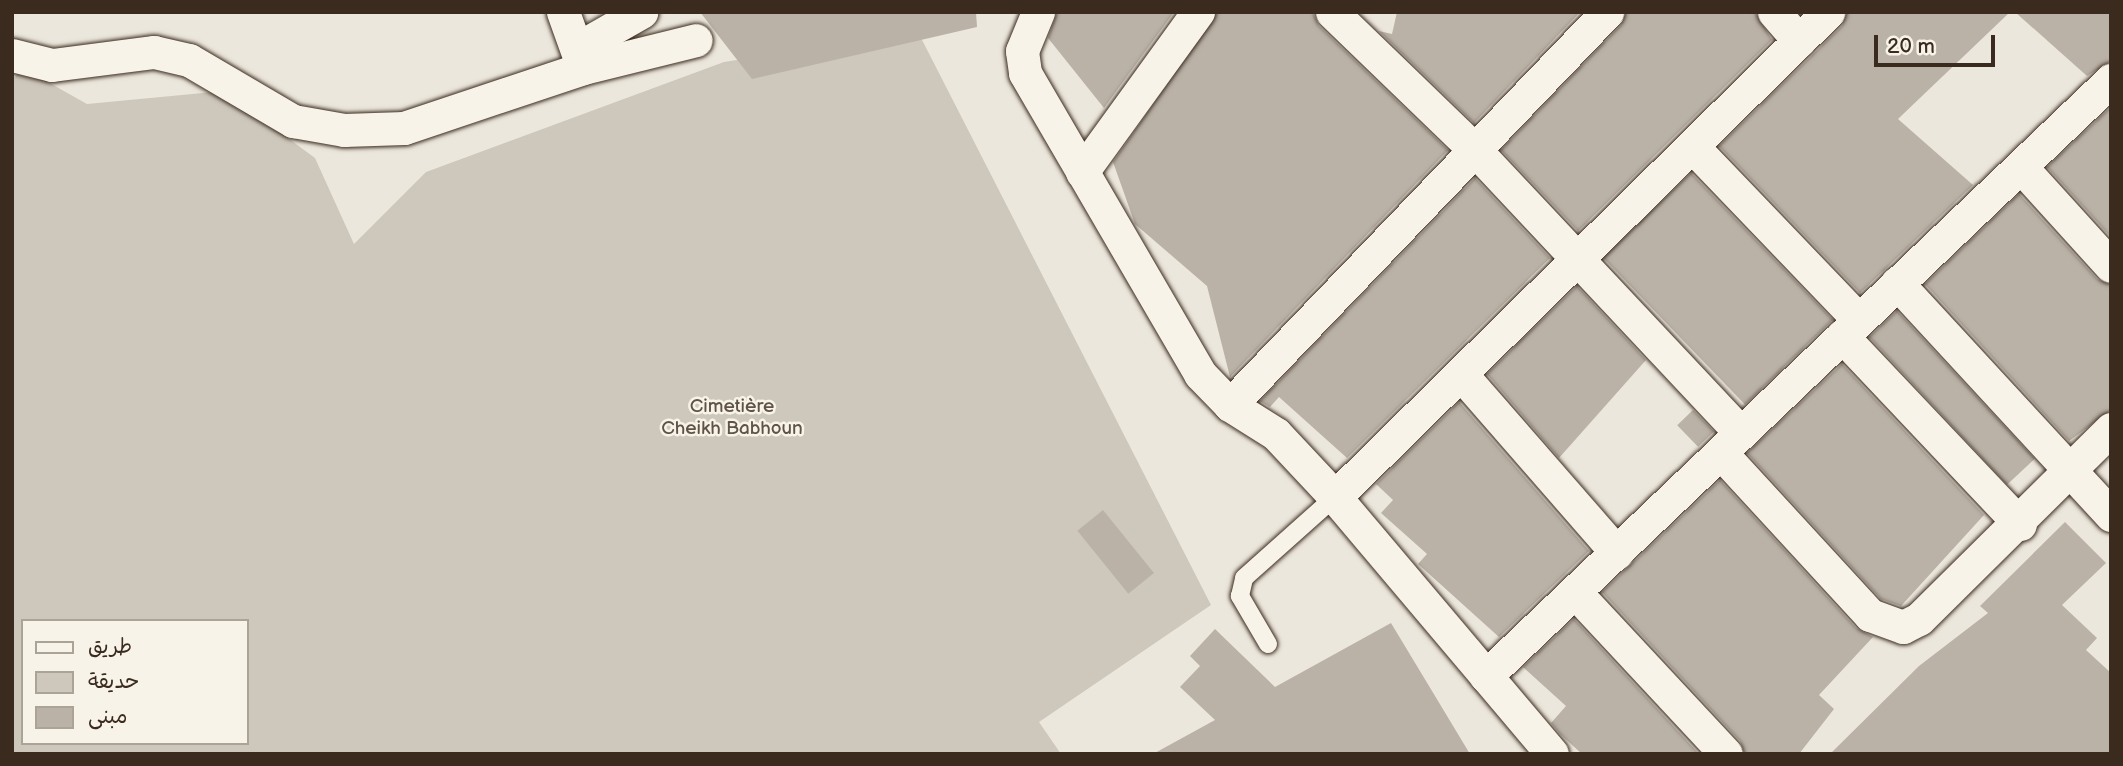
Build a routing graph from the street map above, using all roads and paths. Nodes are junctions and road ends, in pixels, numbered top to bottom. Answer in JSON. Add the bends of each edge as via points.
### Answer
{"nodes":[{"id":1,"x":563,"y":12,"type":"edge"},
{"id":2,"x":641,"y":12,"type":"edge"},
{"id":3,"x":1198,"y":12,"type":"edge"},
{"id":4,"x":1332,"y":12,"type":"edge"},
{"id":5,"x":1607,"y":12,"type":"edge"},
{"id":6,"x":1774,"y":12,"type":"edge"},
{"id":7,"x":1828,"y":12,"type":"edge"},
{"id":8,"x":1037,"y":13,"type":"edge"},
{"id":9,"x":696,"y":40,"type":"dead end"},
{"id":10,"x":1799,"y":41,"type":"junction"},
{"id":11,"x":12,"y":55,"type":"edge"},
{"id":12,"x":580,"y":58,"type":"junction"},
{"id":13,"x":2111,"y":80,"type":"edge"},
{"id":14,"x":1692,"y":146,"type":"junction"},
{"id":15,"x":1476,"y":151,"type":"junction"},
{"id":16,"x":2022,"y":168,"type":"junction"},
{"id":17,"x":1082,"y":172,"type":"junction"},
{"id":18,"x":1577,"y":258,"type":"junction"},
{"id":19,"x":2111,"y":265,"type":"edge"},
{"id":20,"x":1897,"y":283,"type":"junction"},
{"id":21,"x":1850,"y":328,"type":"junction"},
{"id":22,"x":1461,"y":374,"type":"junction"},
{"id":23,"x":1230,"y":405,"type":"junction"},
{"id":24,"x":2111,"y":429,"type":"edge"},
{"id":25,"x":1731,"y":443,"type":"junction"},
{"id":26,"x":2070,"y":469,"type":"junction"},
{"id":27,"x":1335,"y":497,"type":"junction"},
{"id":28,"x":2111,"y":515,"type":"edge"},
{"id":29,"x":2020,"y":524,"type":"junction"},
{"id":30,"x":1617,"y":552,"type":"junction"},
{"id":31,"x":1575,"y":592,"type":"junction"},
{"id":32,"x":1268,"y":644,"type":"dead end"},
{"id":33,"x":1486,"y":676,"type":"junction"},
{"id":34,"x":1552,"y":754,"type":"edge"},
{"id":35,"x":1726,"y":754,"type":"edge"}],
"edges":[{"from":1,"to":12,"type":"street"},
{"from":2,"to":12,"type":"street"},
{"from":3,"to":17,"type":"street"},
{"from":4,"to":15,"type":"street"},
{"from":5,"to":15,"type":"street"},
{"from":6,"to":10,"type":"street"},
{"from":7,"to":10,"type":"street"},
{"from":8,"to":17,"type":"street","via":[[1022,51],[1025,73]]},
{"from":9,"to":12,"type":"street"},
{"from":10,"to":14,"type":"street"},
{"from":11,"to":12,"type":"street","via":[[52,65],[154,52],[189,60],[293,121],[344,130],[404,128]]},
{"from":13,"to":16,"type":"street"},
{"from":14,"to":18,"type":"street"},
{"from":14,"to":21,"type":"street"},
{"from":15,"to":18,"type":"street"},
{"from":15,"to":23,"type":"street"},
{"from":16,"to":19,"type":"street"},
{"from":16,"to":20,"type":"street","via":[[2009,173]]},
{"from":17,"to":23,"type":"street","via":[[1200,374]]},
{"from":18,"to":22,"type":"street"},
{"from":18,"to":25,"type":"street"},
{"from":20,"to":21,"type":"street"},
{"from":20,"to":26,"type":"street"},
{"from":21,"to":25,"type":"street"},
{"from":21,"to":29,"type":"street"},
{"from":22,"to":27,"type":"street"},
{"from":22,"to":30,"type":"street"},
{"from":23,"to":27,"type":"street","via":[[1276,434]]},
{"from":24,"to":26,"type":"street"},
{"from":25,"to":29,"type":"street","via":[[1885,625],[1919,619]]},
{"from":25,"to":30,"type":"street"},
{"from":26,"to":28,"type":"street"},
{"from":26,"to":29,"type":"street"},
{"from":27,"to":32,"type":"lane","via":[[1244,578],[1240,596]]},
{"from":27,"to":33,"type":"street"},
{"from":30,"to":31,"type":"street"},
{"from":31,"to":33,"type":"street"},
{"from":31,"to":35,"type":"street"},
{"from":33,"to":34,"type":"street"}]}
